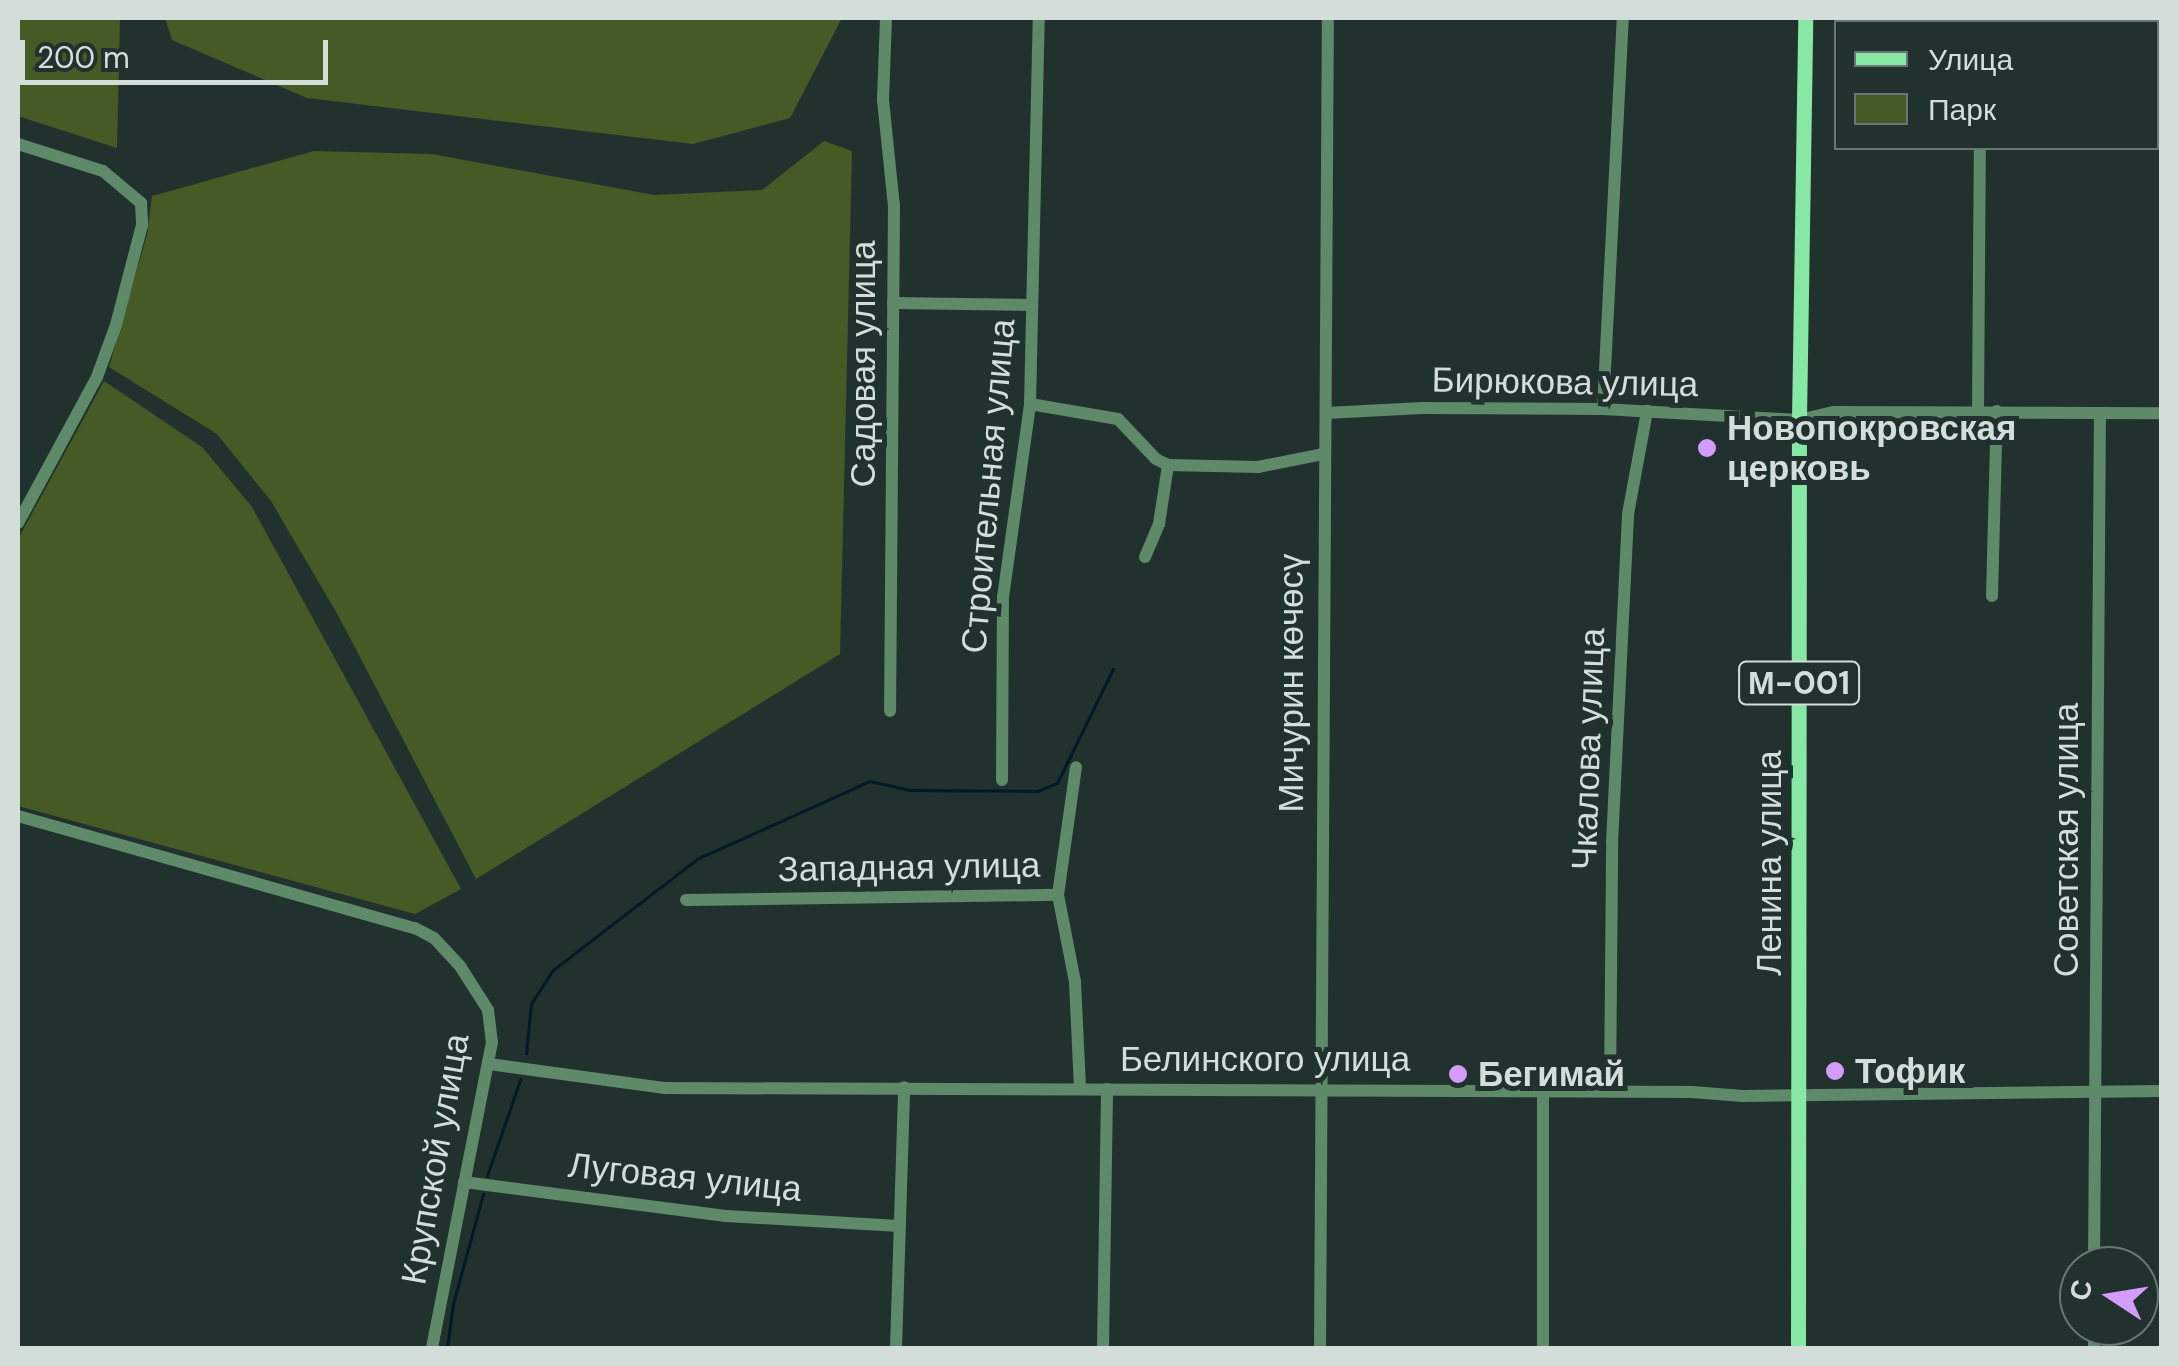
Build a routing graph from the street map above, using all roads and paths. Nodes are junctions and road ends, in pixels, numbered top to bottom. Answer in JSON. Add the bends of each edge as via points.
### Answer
{"nodes":[{"id":1,"x":886,"y":18,"type":"edge"},
{"id":2,"x":1039,"y":18,"type":"edge"},
{"id":3,"x":1328,"y":18,"type":"edge"},
{"id":4,"x":1623,"y":18,"type":"edge"},
{"id":5,"x":1805,"y":18,"type":"edge"},
{"id":6,"x":18,"y":144,"type":"edge"},
{"id":7,"x":1980,"y":150,"type":"edge"},
{"id":8,"x":893,"y":303,"type":"junction"},
{"id":9,"x":1032,"y":305,"type":"junction"},
{"id":10,"x":1030,"y":404,"type":"junction"},
{"id":11,"x":1604,"y":409,"type":"junction"},
{"id":12,"x":1647,"y":411,"type":"junction"},
{"id":13,"x":1978,"y":411,"type":"junction"},
{"id":14,"x":1997,"y":411,"type":"junction"},
{"id":15,"x":2162,"y":413,"type":"edge"},
{"id":16,"x":1326,"y":414,"type":"junction"},
{"id":17,"x":2100,"y":414,"type":"junction"},
{"id":18,"x":1799,"y":420,"type":"junction"},
{"id":19,"x":1323,"y":454,"type":"junction"},
{"id":20,"x":1168,"y":464,"type":"junction"},
{"id":21,"x":18,"y":523,"type":"edge"},
{"id":22,"x":1145,"y":557,"type":"dead end"},
{"id":23,"x":1992,"y":596,"type":"dead end"},
{"id":24,"x":890,"y":710,"type":"dead end"},
{"id":25,"x":1076,"y":767,"type":"dead end"},
{"id":26,"x":1002,"y":780,"type":"dead end"},
{"id":27,"x":18,"y":816,"type":"edge"},
{"id":28,"x":1058,"y":895,"type":"junction"},
{"id":29,"x":686,"y":900,"type":"dead end"},
{"id":30,"x":489,"y":1064,"type":"junction"},
{"id":31,"x":904,"y":1088,"type":"junction"},
{"id":32,"x":1107,"y":1088,"type":"junction"},
{"id":33,"x":1080,"y":1089,"type":"junction"},
{"id":34,"x":1318,"y":1090,"type":"junction"},
{"id":35,"x":1543,"y":1091,"type":"junction"},
{"id":36,"x":1610,"y":1091,"type":"junction"},
{"id":37,"x":2162,"y":1091,"type":"edge"},
{"id":38,"x":1798,"y":1093,"type":"junction"},
{"id":39,"x":2094,"y":1095,"type":"junction"},
{"id":40,"x":464,"y":1182,"type":"junction"},
{"id":41,"x":900,"y":1226,"type":"junction"},
{"id":42,"x":2094,"y":1246,"type":"edge"},
{"id":43,"x":432,"y":1348,"type":"edge"},
{"id":44,"x":896,"y":1348,"type":"edge"},
{"id":45,"x":1103,"y":1348,"type":"edge"},
{"id":46,"x":1320,"y":1348,"type":"edge"},
{"id":47,"x":1543,"y":1348,"type":"edge"},
{"id":48,"x":1798,"y":1348,"type":"edge"}],
"edges":[{"from":1,"to":8,"type":"street","name":"Садовая улица"},
{"from":2,"to":9,"type":"street","name":"Строительная улица"},
{"from":3,"to":16,"type":"street","name":"Мичурин көчөсү"},
{"from":4,"to":11,"type":"street"},
{"from":5,"to":18,"type":"main road","name":"Ленина улица","number":"М-001"},
{"from":6,"to":21,"type":"street","via":[[103,171],[141,202],[142,225],[96,377]]},
{"from":7,"to":13,"type":"street"},
{"from":8,"to":9,"type":"street"},
{"from":8,"to":24,"type":"street","name":"Садовая улица"},
{"from":9,"to":10,"type":"street","name":"Строительная улица"},
{"from":10,"to":20,"type":"street","via":[[1126,422]]},
{"from":10,"to":26,"type":"street","name":"Строительная улица","via":[[1003,597]]},
{"from":11,"to":12,"type":"street","name":"Бирюкова улица"},
{"from":11,"to":16,"type":"street","name":"Бирюкова улица"},
{"from":12,"to":18,"type":"street","name":"Бирюкова улица"},
{"from":12,"to":36,"type":"street","name":"Чкалова улица","via":[[1628,514],[1612,843]]},
{"from":13,"to":14,"type":"street","name":"Бирюкова улица"},
{"from":13,"to":18,"type":"street","name":"Бирюкова улица","via":[[1834,412]]},
{"from":14,"to":17,"type":"street","name":"Бирюкова улица"},
{"from":14,"to":23,"type":"street"},
{"from":15,"to":17,"type":"street","name":"Бирюкова улица"},
{"from":16,"to":19,"type":"street","name":"Мичурин көчөсү"},
{"from":17,"to":39,"type":"street","name":"Советская улица"},
{"from":18,"to":38,"type":"main road","name":"Ленина улица","number":"М-001"},
{"from":19,"to":20,"type":"street","via":[[1258,467]]},
{"from":19,"to":34,"type":"street","name":"Мичурин көчөсү"},
{"from":20,"to":22,"type":"street","via":[[1159,524]]},
{"from":25,"to":28,"type":"street"},
{"from":27,"to":30,"type":"street","name":"Крупской улица","via":[[434,938],[488,1010]]},
{"from":28,"to":29,"type":"street","name":"Западная улица"},
{"from":28,"to":33,"type":"street","name":"Западная улица","via":[[1074,982]]},
{"from":30,"to":31,"type":"street","name":"Белинского улица","via":[[665,1088]]},
{"from":30,"to":40,"type":"street","name":"Крупской улица"},
{"from":31,"to":33,"type":"street","name":"Белинского улица"},
{"from":31,"to":41,"type":"street"},
{"from":32,"to":33,"type":"street","name":"Белинского улица"},
{"from":32,"to":34,"type":"street","name":"Белинского улица"},
{"from":32,"to":45,"type":"street"},
{"from":34,"to":35,"type":"street","name":"Белинского улица"},
{"from":34,"to":46,"type":"street","name":"Мичурин көчөсү"},
{"from":35,"to":36,"type":"street","name":"Белинского улица"},
{"from":35,"to":47,"type":"street"},
{"from":36,"to":38,"type":"street","name":"Белинского улица"},
{"from":37,"to":39,"type":"street","name":"Белинского улица"},
{"from":38,"to":39,"type":"street","name":"Белинского улица"},
{"from":38,"to":48,"type":"main road","name":"Ленина улица","number":"М-001"},
{"from":39,"to":42,"type":"street","name":"Советская улица"},
{"from":40,"to":41,"type":"street","name":"Луговая улица","via":[[726,1216]]},
{"from":40,"to":43,"type":"street","name":"Крупской улица"},
{"from":41,"to":44,"type":"street"}]}
